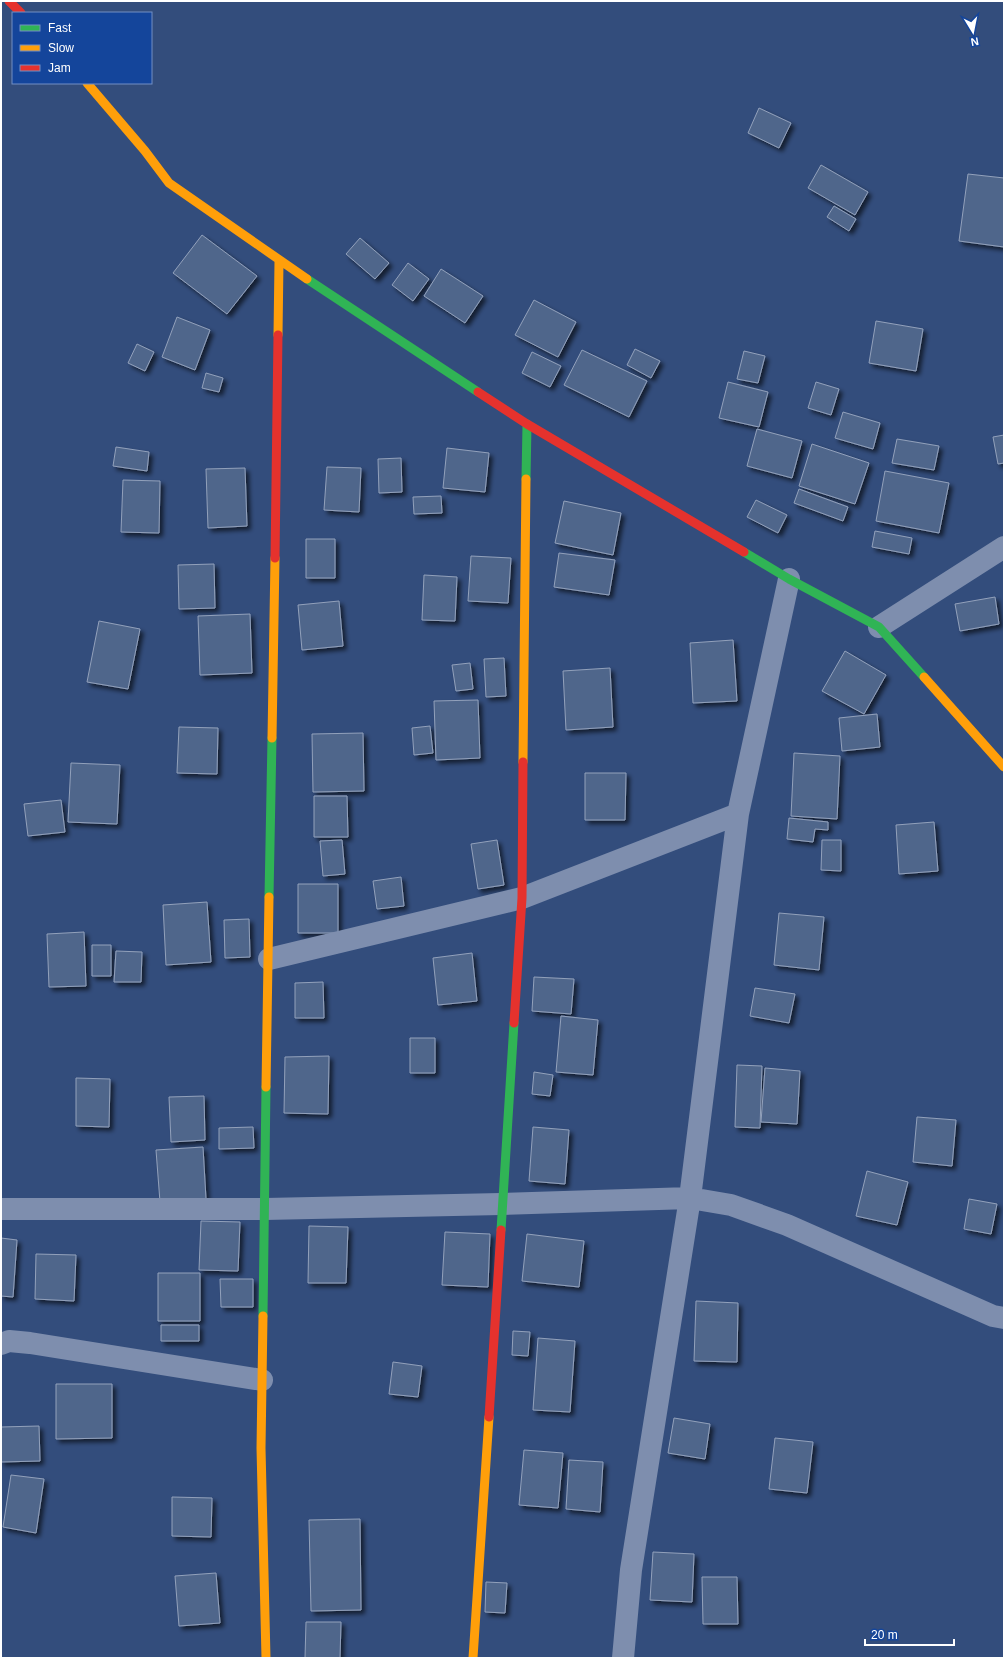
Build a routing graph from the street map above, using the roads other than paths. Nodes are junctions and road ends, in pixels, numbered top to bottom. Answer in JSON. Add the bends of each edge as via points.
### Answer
{"nodes":[{"id":1,"x":9,"y":1,"type":"edge"},
{"id":2,"x":20,"y":12,"type":"edge"},
{"id":3,"x":88,"y":84,"type":"edge"},
{"id":4,"x":279,"y":261,"type":"junction"},
{"id":5,"x":527,"y":424,"type":"junction"},
{"id":6,"x":1004,"y":547,"type":"edge"},
{"id":7,"x":789,"y":579,"type":"junction"},
{"id":8,"x":879,"y":627,"type":"junction"},
{"id":9,"x":1004,"y":767,"type":"edge"},
{"id":10,"x":738,"y":814,"type":"junction"},
{"id":11,"x":522,"y":898,"type":"junction"},
{"id":12,"x":269,"y":960,"type":"junction"},
{"id":13,"x":690,"y":1198,"type":"junction"},
{"id":14,"x":502,"y":1204,"type":"junction"},
{"id":15,"x":1,"y":1209,"type":"edge"},
{"id":16,"x":265,"y":1209,"type":"junction"},
{"id":17,"x":1004,"y":1318,"type":"edge"},
{"id":18,"x":1,"y":1344,"type":"edge"},
{"id":19,"x":262,"y":1380,"type":"junction"},
{"id":20,"x":266,"y":1658,"type":"edge"},
{"id":21,"x":473,"y":1658,"type":"edge"},
{"id":22,"x":623,"y":1658,"type":"edge"}],
"edges":[{"from":1,"to":2,"type":"street"},
{"from":3,"to":4,"type":"street","via":[[169,183]]},
{"from":4,"to":5,"type":"street"},
{"from":4,"to":12,"type":"street"},
{"from":5,"to":7,"type":"street"},
{"from":5,"to":11,"type":"street"},
{"from":6,"to":8,"type":"street"},
{"from":7,"to":8,"type":"street"},
{"from":7,"to":10,"type":"street"},
{"from":8,"to":9,"type":"street"},
{"from":10,"to":11,"type":"street"},
{"from":10,"to":13,"type":"street"},
{"from":11,"to":12,"type":"street"},
{"from":11,"to":14,"type":"street"},
{"from":12,"to":16,"type":"street"},
{"from":13,"to":14,"type":"street"},
{"from":13,"to":17,"type":"street","via":[[731,1206],[787,1225],[993,1316]]},
{"from":13,"to":22,"type":"street","via":[[631,1570]]},
{"from":14,"to":16,"type":"street"},
{"from":14,"to":21,"type":"street"},
{"from":15,"to":16,"type":"street"},
{"from":16,"to":19,"type":"street"},
{"from":18,"to":19,"type":"street","via":[[9,1341],[30,1343]]},
{"from":19,"to":20,"type":"street"}]}
